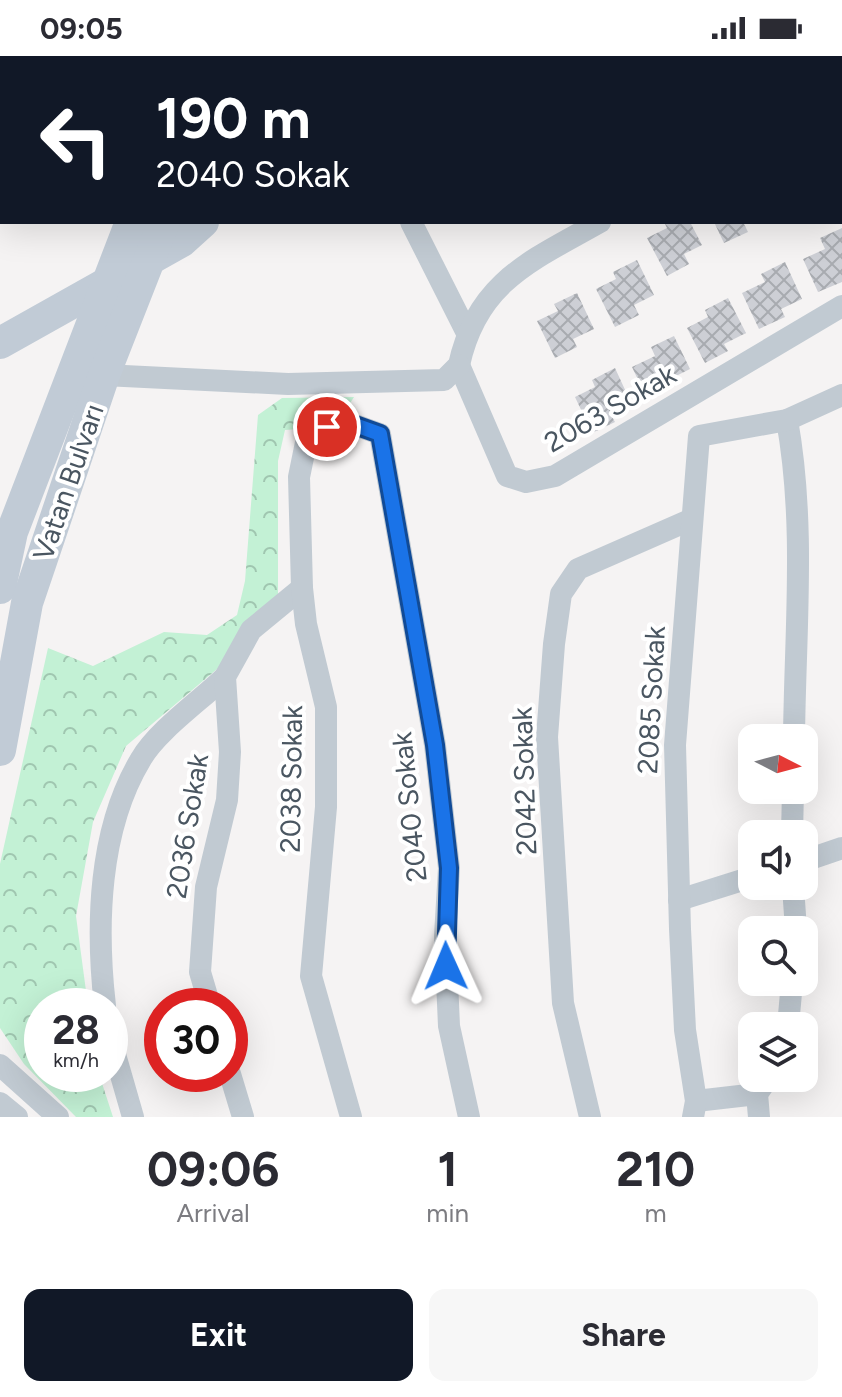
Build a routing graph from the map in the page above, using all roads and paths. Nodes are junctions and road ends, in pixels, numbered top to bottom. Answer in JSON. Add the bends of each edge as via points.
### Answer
{"nodes":[{"id":1,"x":130,"y":224,"type":"edge"},
{"id":2,"x":163,"y":224,"type":"edge"},
{"id":3,"x":201,"y":224,"type":"edge"},
{"id":4,"x":412,"y":224,"type":"edge"},
{"id":5,"x":596,"y":224,"type":"edge"},
{"id":6,"x":149,"y":261,"type":"junction"},
{"id":7,"x":104,"y":288,"type":"junction"},
{"id":8,"x":842,"y":306,"type":"edge"},
{"id":9,"x":466,"y":331,"type":"junction"},
{"id":10,"x":0,"y":343,"type":"edge"},
{"id":11,"x":459,"y":365,"type":"junction"},
{"id":12,"x":104,"y":375,"type":"junction"},
{"id":13,"x":842,"y":395,"type":"edge"},
{"id":14,"x":787,"y":420,"type":"junction"},
{"id":15,"x":345,"y":426,"type":"joint"},
{"id":16,"x":692,"y":519,"type":"junction"},
{"id":17,"x":0,"y":588,"type":"edge"},
{"id":18,"x":302,"y":588,"type":"junction"},
{"id":19,"x":225,"y":677,"type":"junction"},
{"id":20,"x":794,"y":724,"type":"edge"},
{"id":21,"x":0,"y":750,"type":"edge"},
{"id":22,"x":842,"y":848,"type":"edge"},
{"id":23,"x":818,"y":856,"type":"edge"},
{"id":24,"x":738,"y":881,"type":"edge"},
{"id":25,"x":679,"y":900,"type":"junction"},
{"id":26,"x":103,"y":988,"type":"edge"},
{"id":27,"x":205,"y":988,"type":"edge"},
{"id":28,"x":0,"y":1065,"type":"edge"},
{"id":29,"x":126,"y":1092,"type":"edge"},
{"id":30,"x":235,"y":1092,"type":"edge"},
{"id":31,"x":745,"y":1092,"type":"edge"},
{"id":32,"x":762,"y":1092,"type":"edge"},
{"id":33,"x":0,"y":1103,"type":"edge"},
{"id":34,"x":694,"y":1109,"type":"edge"},
{"id":35,"x":17,"y":1117,"type":"edge"},
{"id":36,"x":58,"y":1117,"type":"edge"},
{"id":37,"x":133,"y":1117,"type":"edge"},
{"id":38,"x":243,"y":1117,"type":"edge"},
{"id":39,"x":351,"y":1117,"type":"edge"},
{"id":40,"x":469,"y":1117,"type":"edge"},
{"id":41,"x":590,"y":1117,"type":"edge"},
{"id":42,"x":759,"y":1117,"type":"edge"}],
"edges":[{"from":1,"to":7,"type":"main road","name":"Vatan Bulvarı"},
{"from":2,"to":6,"type":"main road","name":"Vatan Bulvarı"},
{"from":3,"to":6,"type":"main road"},
{"from":4,"to":9,"type":"street"},
{"from":5,"to":9,"type":"street","via":[[510,273]]},
{"from":6,"to":7,"type":"main road"},
{"from":6,"to":12,"type":"main road","name":"Vatan Bulvarı"},
{"from":7,"to":10,"type":"main road"},
{"from":7,"to":17,"type":"main road","name":"Vatan Bulvarı","via":[[12,532]]},
{"from":8,"to":11,"type":"street","name":"2063 Sokak","via":[[555,476],[526,482],[507,476]]},
{"from":9,"to":11,"type":"street"},
{"from":11,"to":12,"type":"street","via":[[444,380],[428,381],[288,384]]},
{"from":12,"to":21,"type":"main road","name":"Vatan Bulvarı","via":[[27,603]]},
{"from":13,"to":14,"type":"street","name":"2085 Sokak"},
{"from":14,"to":16,"type":"street","name":"2085 Sokak","via":[[699,436]]},
{"from":14,"to":20,"type":"street","via":[[800,538]]},
{"from":15,"to":18,"type":"street","name":"2038 Sokak","via":[[309,428],[299,477]]},
{"from":15,"to":40,"type":"street","name":"2040 Sokak","via":[[380,434],[435,745],[449,868],[449,1026]]},
{"from":16,"to":25,"type":"street","name":"2085 Sokak","via":[[675,745]]},
{"from":16,"to":41,"type":"street","name":"2042 Sokak","via":[[578,569],[561,594],[547,737],[563,1003]]},
{"from":18,"to":19,"type":"street","via":[[251,630]]},
{"from":18,"to":39,"type":"street","name":"2038 Sokak","via":[[326,707],[326,807],[311,976]]},
{"from":19,"to":26,"type":"street","via":[[141,758],[117,816],[104,877]]},
{"from":19,"to":27,"type":"street","name":"2036 Sokak","via":[[230,723],[227,800],[206,887],[200,972]]},
{"from":22,"to":23,"type":"street"},
{"from":24,"to":25,"type":"street"},
{"from":25,"to":34,"type":"street","name":"2085 Sokak"},
{"from":28,"to":36,"type":"street"},
{"from":29,"to":37,"type":"street"},
{"from":30,"to":38,"type":"street"},
{"from":31,"to":34,"type":"street"},
{"from":32,"to":42,"type":"street"},
{"from":33,"to":35,"type":"street"}]}
